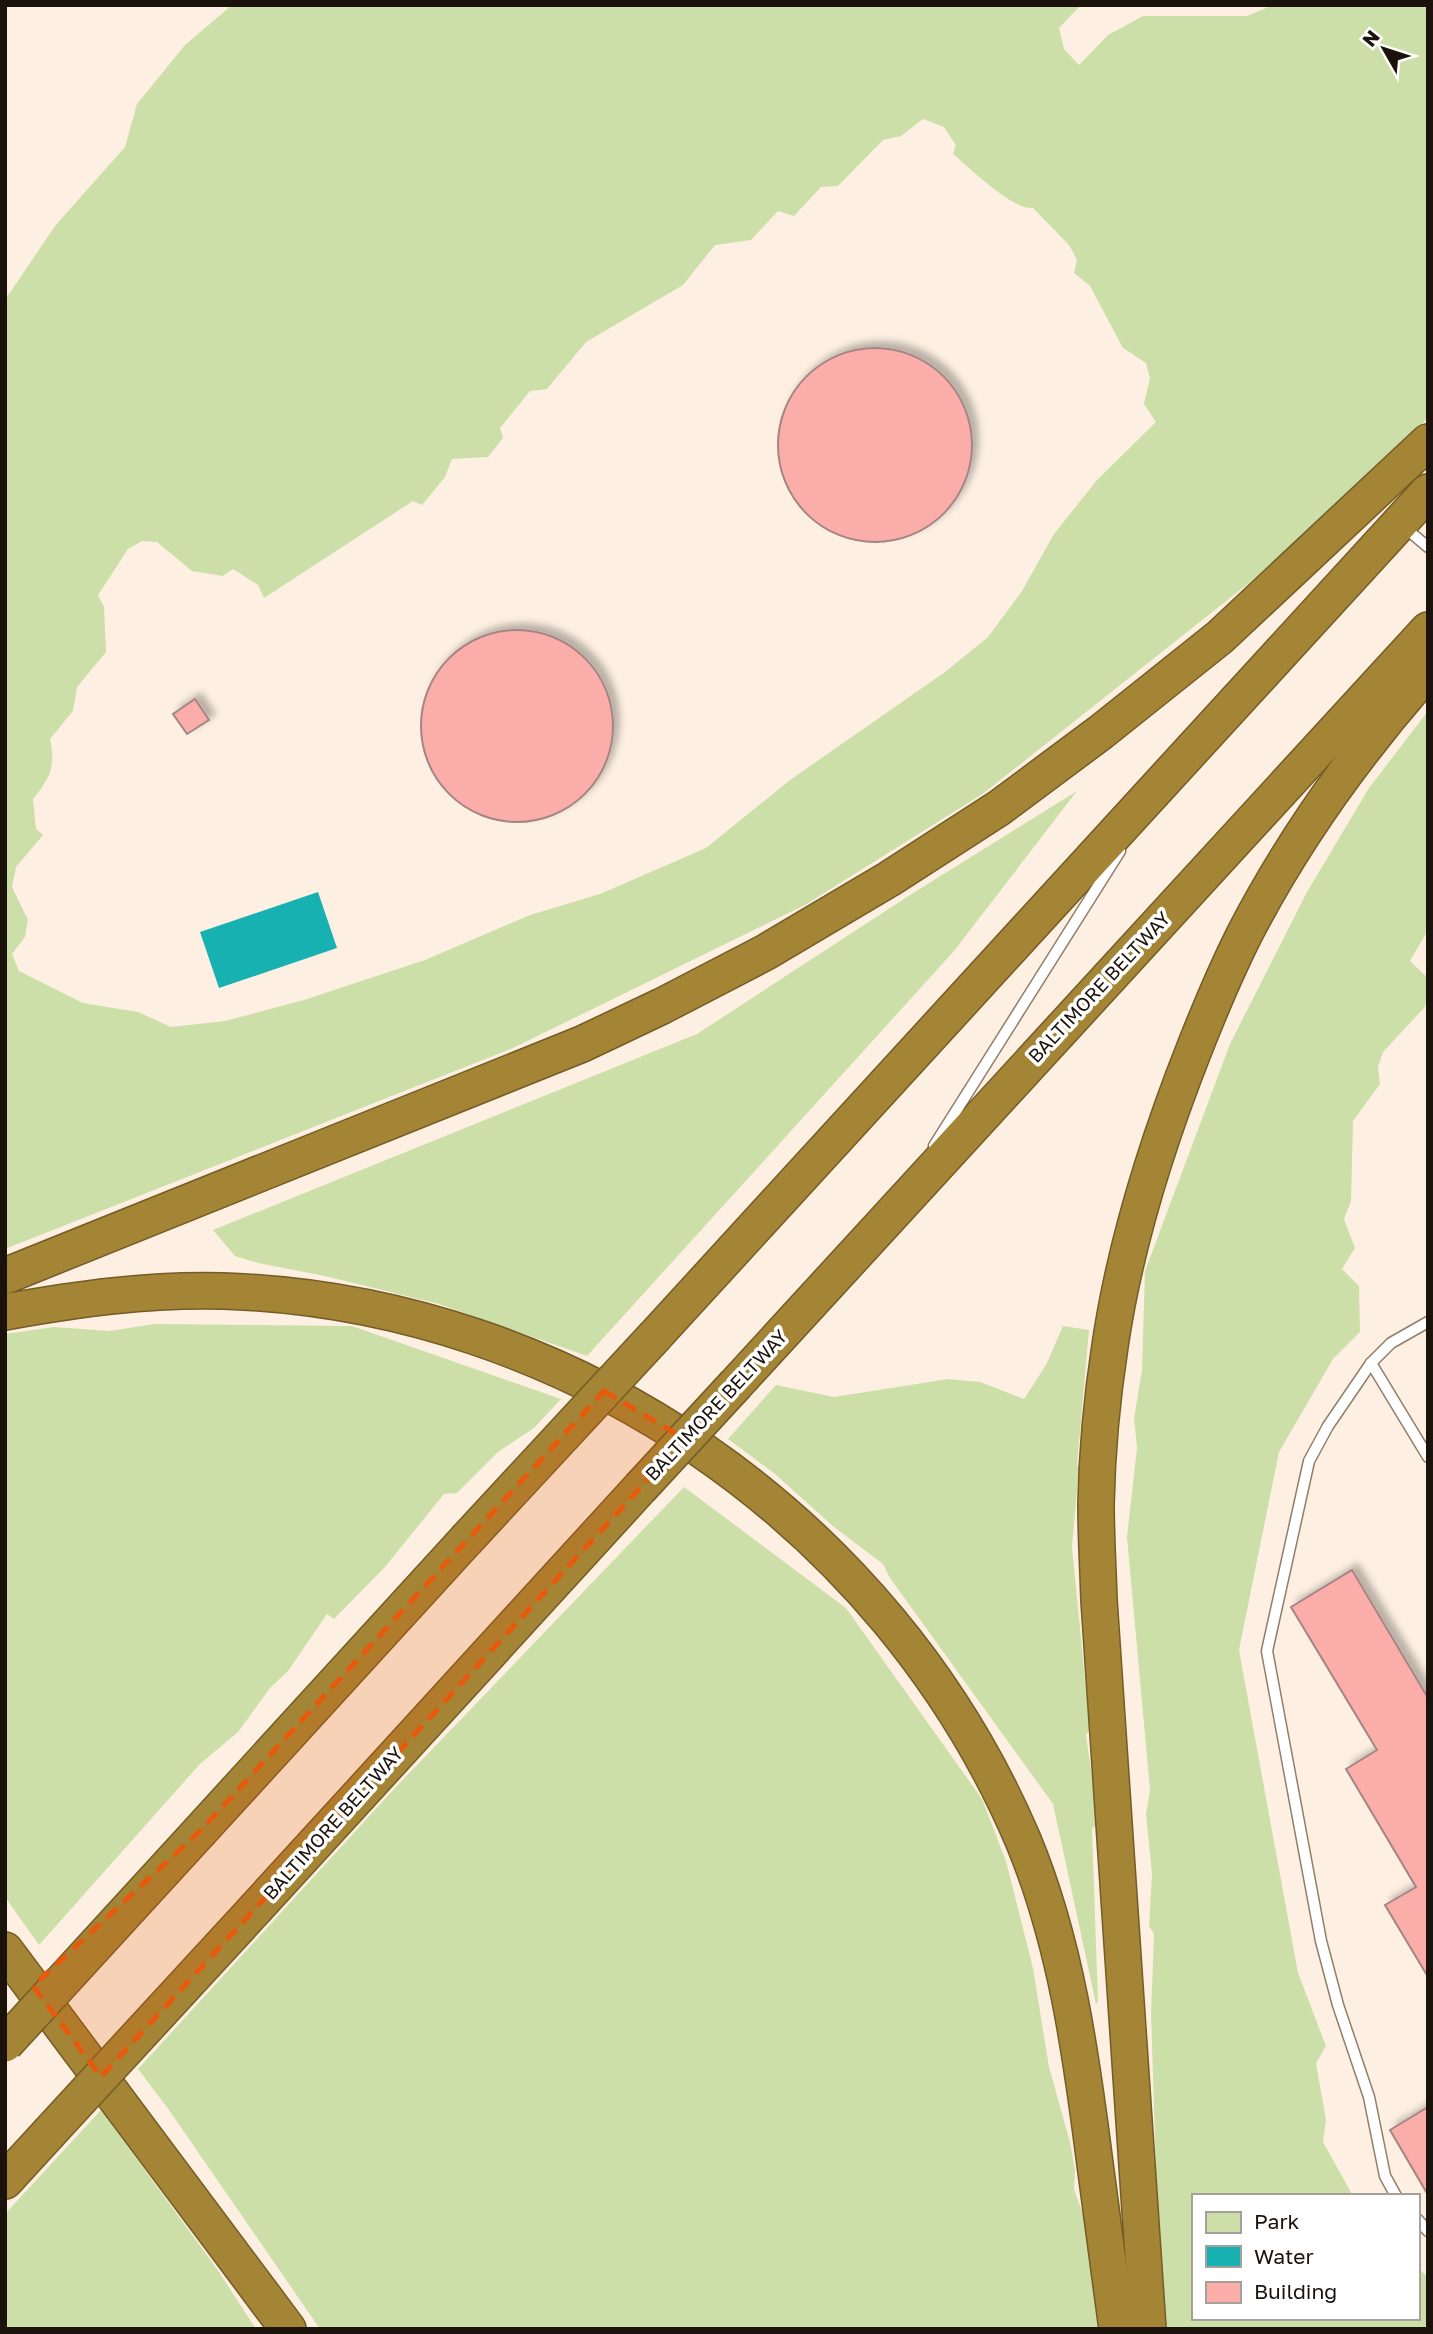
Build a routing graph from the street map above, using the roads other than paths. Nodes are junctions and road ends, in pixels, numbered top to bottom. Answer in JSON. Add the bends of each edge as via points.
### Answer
{"nodes":[{"id":1,"x":1428,"y":442,"type":"edge"},
{"id":2,"x":1428,"y":492,"type":"edge"},
{"id":3,"x":1400,"y":523,"type":"junction"},
{"id":4,"x":1428,"y":547,"type":"edge"},
{"id":5,"x":1428,"y":630,"type":"edge"},
{"id":6,"x":1428,"y":671,"type":"edge"},
{"id":7,"x":1167,"y":777,"type":"junction"},
{"id":8,"x":1130,"y":835,"type":"dead end"},
{"id":9,"x":1123,"y":846,"type":"dead end"},
{"id":10,"x":925,"y":1159,"type":"dead end"},
{"id":11,"x":918,"y":1171,"type":"dead end"},
{"id":12,"x":889,"y":1217,"type":"junction"},
{"id":13,"x":5,"y":1276,"type":"edge"},
{"id":14,"x":5,"y":1312,"type":"edge"},
{"id":15,"x":1428,"y":1322,"type":"edge"},
{"id":16,"x":1371,"y":1363,"type":"junction"},
{"id":17,"x":1428,"y":1457,"type":"edge"},
{"id":18,"x":201,"y":1830,"type":"junction"},
{"id":19,"x":5,"y":1950,"type":"edge"},
{"id":20,"x":5,"y":2011,"type":"edge"},
{"id":21,"x":5,"y":2043,"type":"edge"},
{"id":22,"x":5,"y":2181,"type":"edge"},
{"id":23,"x":1395,"y":2194,"type":"edge"},
{"id":24,"x":288,"y":2329,"type":"edge"},
{"id":25,"x":1117,"y":2329,"type":"edge"},
{"id":26,"x":1148,"y":2329,"type":"edge"}],
"edges":[{"from":1,"to":13,"type":"highway","via":[[1220,637],[1101,732],[999,808],[766,952],[582,1044]]},
{"from":2,"to":3,"type":"highway"},
{"from":3,"to":4,"type":"lane"},
{"from":3,"to":7,"type":"highway"},
{"from":5,"to":12,"type":"highway","name":"BALTIMORE BELTWAY"},
{"from":6,"to":26,"type":"highway","via":[[1345,774],[1292,852],[1244,936],[1174,1099],[1145,1187],[1110,1346],[1096,1505],[1099,1600]]},
{"from":7,"to":8,"type":"lane"},
{"from":7,"to":18,"type":"highway","bridge":true},
{"from":9,"to":10,"type":"lane"},
{"from":11,"to":12,"type":"lane"},
{"from":12,"to":22,"type":"highway","name":"BALTIMORE BELTWAY","bridge":true},
{"from":14,"to":25,"type":"highway","via":[[94,1297],[222,1291],[309,1298],[434,1322],[588,1382],[704,1451],[771,1501],[880,1608],[925,1665],[962,1721],[1023,1841],[1068,1986]]},
{"from":15,"to":16,"type":"lane","via":[[1391,1343]]},
{"from":16,"to":17,"type":"lane"},
{"from":16,"to":23,"type":"lane","via":[[1309,1461],[1267,1651],[1321,1941],[1369,2097],[1385,2176]]},
{"from":18,"to":20,"type":"highway","bridge":true},
{"from":18,"to":21,"type":"highway","bridge":true},
{"from":19,"to":24,"type":"highway"}]}
